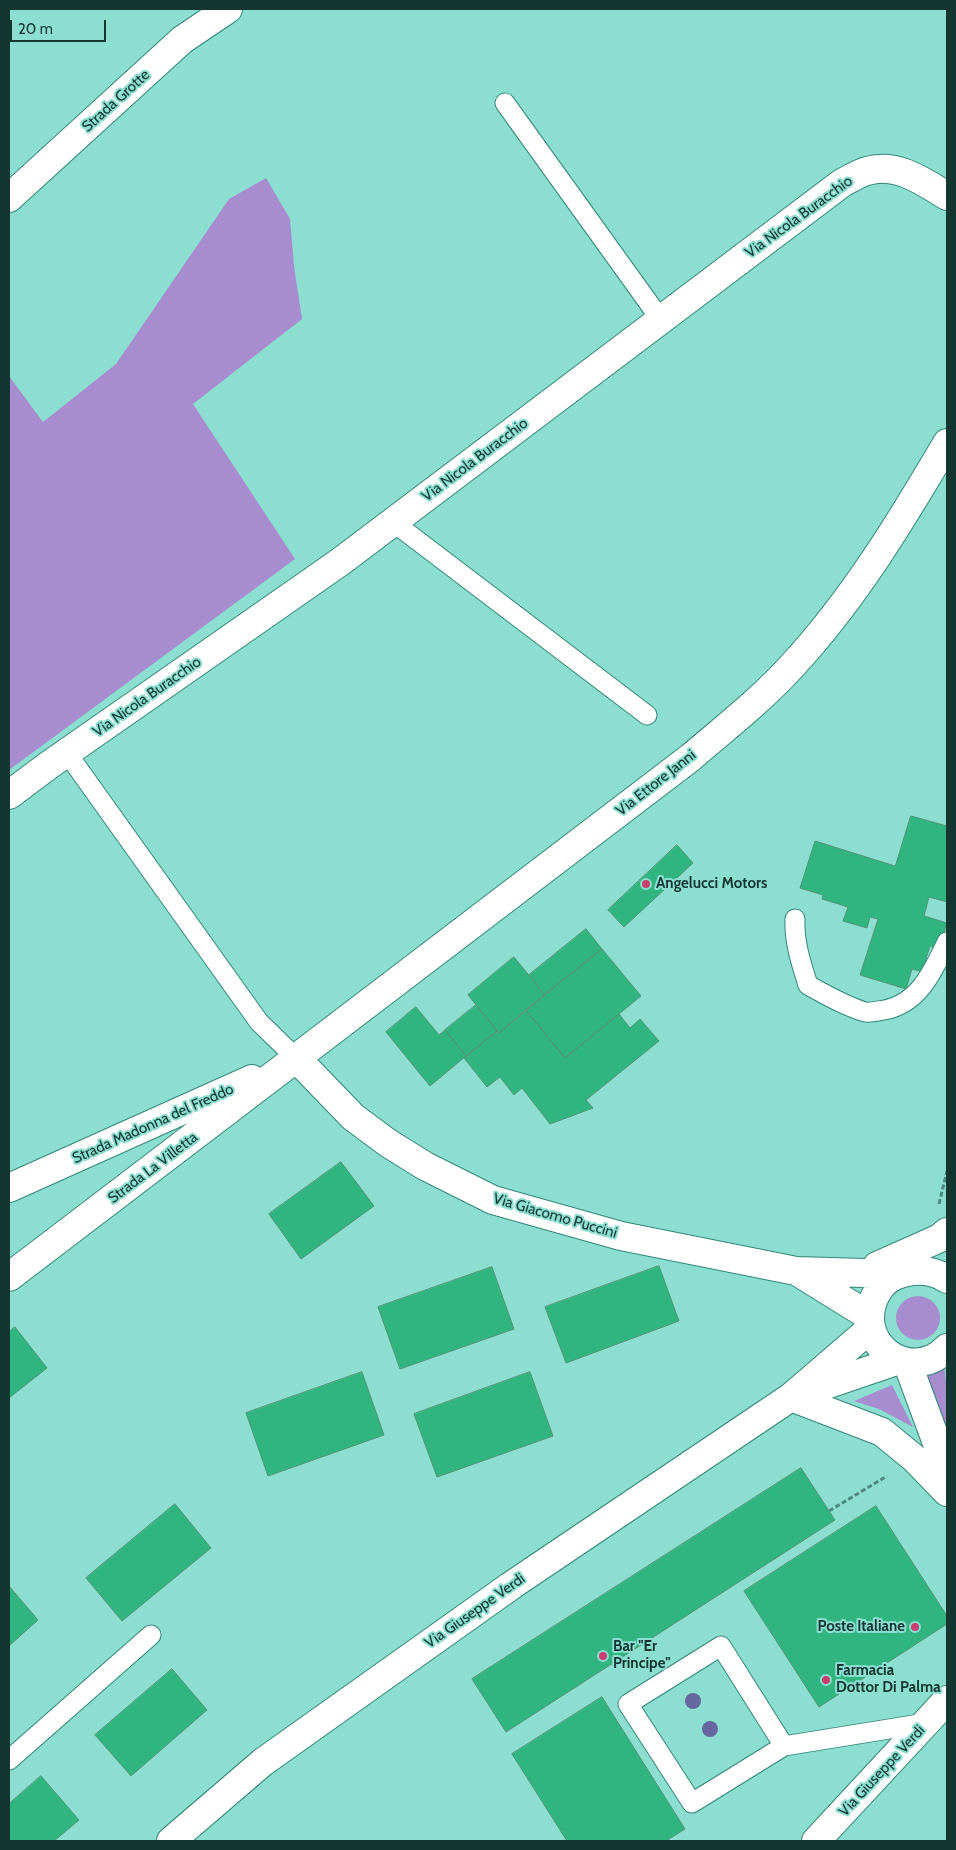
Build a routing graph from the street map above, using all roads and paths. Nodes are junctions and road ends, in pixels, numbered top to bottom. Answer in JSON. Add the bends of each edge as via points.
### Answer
{"nodes":[{"id":1,"x":228,"y":9,"type":"edge"},
{"id":2,"x":505,"y":103,"type":"dead end"},
{"id":3,"x":947,"y":196,"type":"edge"},
{"id":4,"x":9,"y":198,"type":"edge"},
{"id":5,"x":660,"y":320,"type":"junction"},
{"id":6,"x":947,"y":443,"type":"edge"},
{"id":7,"x":393,"y":522,"type":"junction"},
{"id":8,"x":647,"y":715,"type":"dead end"},
{"id":9,"x":67,"y":753,"type":"junction"},
{"id":10,"x":9,"y":795,"type":"edge"},
{"id":11,"x":795,"y":919,"type":"dead end"},
{"id":12,"x":947,"y":942,"type":"edge"},
{"id":13,"x":297,"y":1059,"type":"junction"},
{"id":14,"x":9,"y":1188,"type":"edge"},
{"id":15,"x":947,"y":1232,"type":"edge"},
{"id":16,"x":942,"y":1268,"type":"edge"},
{"id":17,"x":796,"y":1271,"type":"junction"},
{"id":18,"x":860,"y":1273,"type":"junction"},
{"id":19,"x":898,"y":1274,"type":"junction"},
{"id":20,"x":9,"y":1277,"type":"edge"},
{"id":21,"x":870,"y":1322,"type":"junction"},
{"id":22,"x":947,"y":1348,"type":"edge"},
{"id":23,"x":903,"y":1361,"type":"junction"},
{"id":24,"x":791,"y":1397,"type":"junction"},
{"id":25,"x":947,"y":1464,"type":"edge"},
{"id":26,"x":888,"y":1475,"type":"dead end"},
{"id":27,"x":947,"y":1492,"type":"edge"},
{"id":28,"x":829,"y":1511,"type":"dead end"},
{"id":29,"x":151,"y":1635,"type":"dead end"},
{"id":30,"x":947,"y":1700,"type":"edge"},
{"id":31,"x":926,"y":1723,"type":"junction"},
{"id":32,"x":784,"y":1746,"type":"junction"},
{"id":33,"x":9,"y":1760,"type":"edge"},
{"id":34,"x":171,"y":1841,"type":"edge"},
{"id":35,"x":816,"y":1841,"type":"edge"}],
"edges":[{"from":1,"to":4,"type":"street","name":"Strada Grotte","via":[[182,40]]},
{"from":2,"to":5,"type":"lane"},
{"from":3,"to":5,"type":"street","name":"Via Nicola Buracchio","via":[[908,173],[888,169],[867,170],[842,183]]},
{"from":5,"to":7,"type":"street","name":"Via Nicola Buracchio"},
{"from":6,"to":13,"type":"street","name":"Via Ettore Janni","via":[[902,521],[875,560],[820,634],[767,692],[690,758]]},
{"from":7,"to":8,"type":"lane"},
{"from":7,"to":9,"type":"street","name":"Via Nicola Buracchio"},
{"from":9,"to":10,"type":"street","name":"Via Nicola Buracchio"},
{"from":9,"to":13,"type":"lane","via":[[259,1022]]},
{"from":11,"to":12,"type":"lane","via":[[794,932],[808,985],[867,1013],[888,1009],[914,997],[936,968]]},
{"from":13,"to":14,"type":"street","name":"Strada Madonna del Freddo"},
{"from":13,"to":17,"type":"street","name":"Via Giacomo Puccini","via":[[353,1117],[388,1143],[425,1166],[493,1200],[621,1236]]},
{"from":13,"to":20,"type":"street","name":"Strada La Villetta"},
{"from":15,"to":18,"type":"street","via":[[935,1241]]},
{"from":16,"to":19,"type":"street","name":"Via Giacomo Puccini"},
{"from":17,"to":18,"type":"street","name":"Via Giacomo Puccini"},
{"from":17,"to":21,"type":"street","name":"Via Giacomo Puccini"},
{"from":18,"to":19,"type":"street","name":"Via Giacomo Puccini"},
{"from":19,"to":21,"type":"street","via":[[878,1290],[871,1304]]},
{"from":21,"to":23,"type":"street","via":[[882,1349]]},
{"from":21,"to":24,"type":"street","name":"Via Giuseppe Verdi"},
{"from":22,"to":23,"type":"street","name":"Via Giuseppe Verdi","via":[[924,1362]]},
{"from":23,"to":24,"type":"street","name":"Via Giuseppe Verdi"},
{"from":23,"to":25,"type":"street"},
{"from":24,"to":27,"type":"street","via":[[882,1432],[909,1453]]},
{"from":24,"to":34,"type":"street","name":"Via Giuseppe Verdi","via":[[512,1585],[263,1762]]},
{"from":26,"to":28,"type":"path"},
{"from":29,"to":33,"type":"lane"},
{"from":30,"to":31,"type":"street","name":"Via Giuseppe Verdi"},
{"from":31,"to":32,"type":"lane"},
{"from":31,"to":35,"type":"street","name":"Via Giuseppe Verdi"},
{"from":32,"to":32,"type":"lane","via":[[721,1646],[628,1704],[692,1803]]}]}
